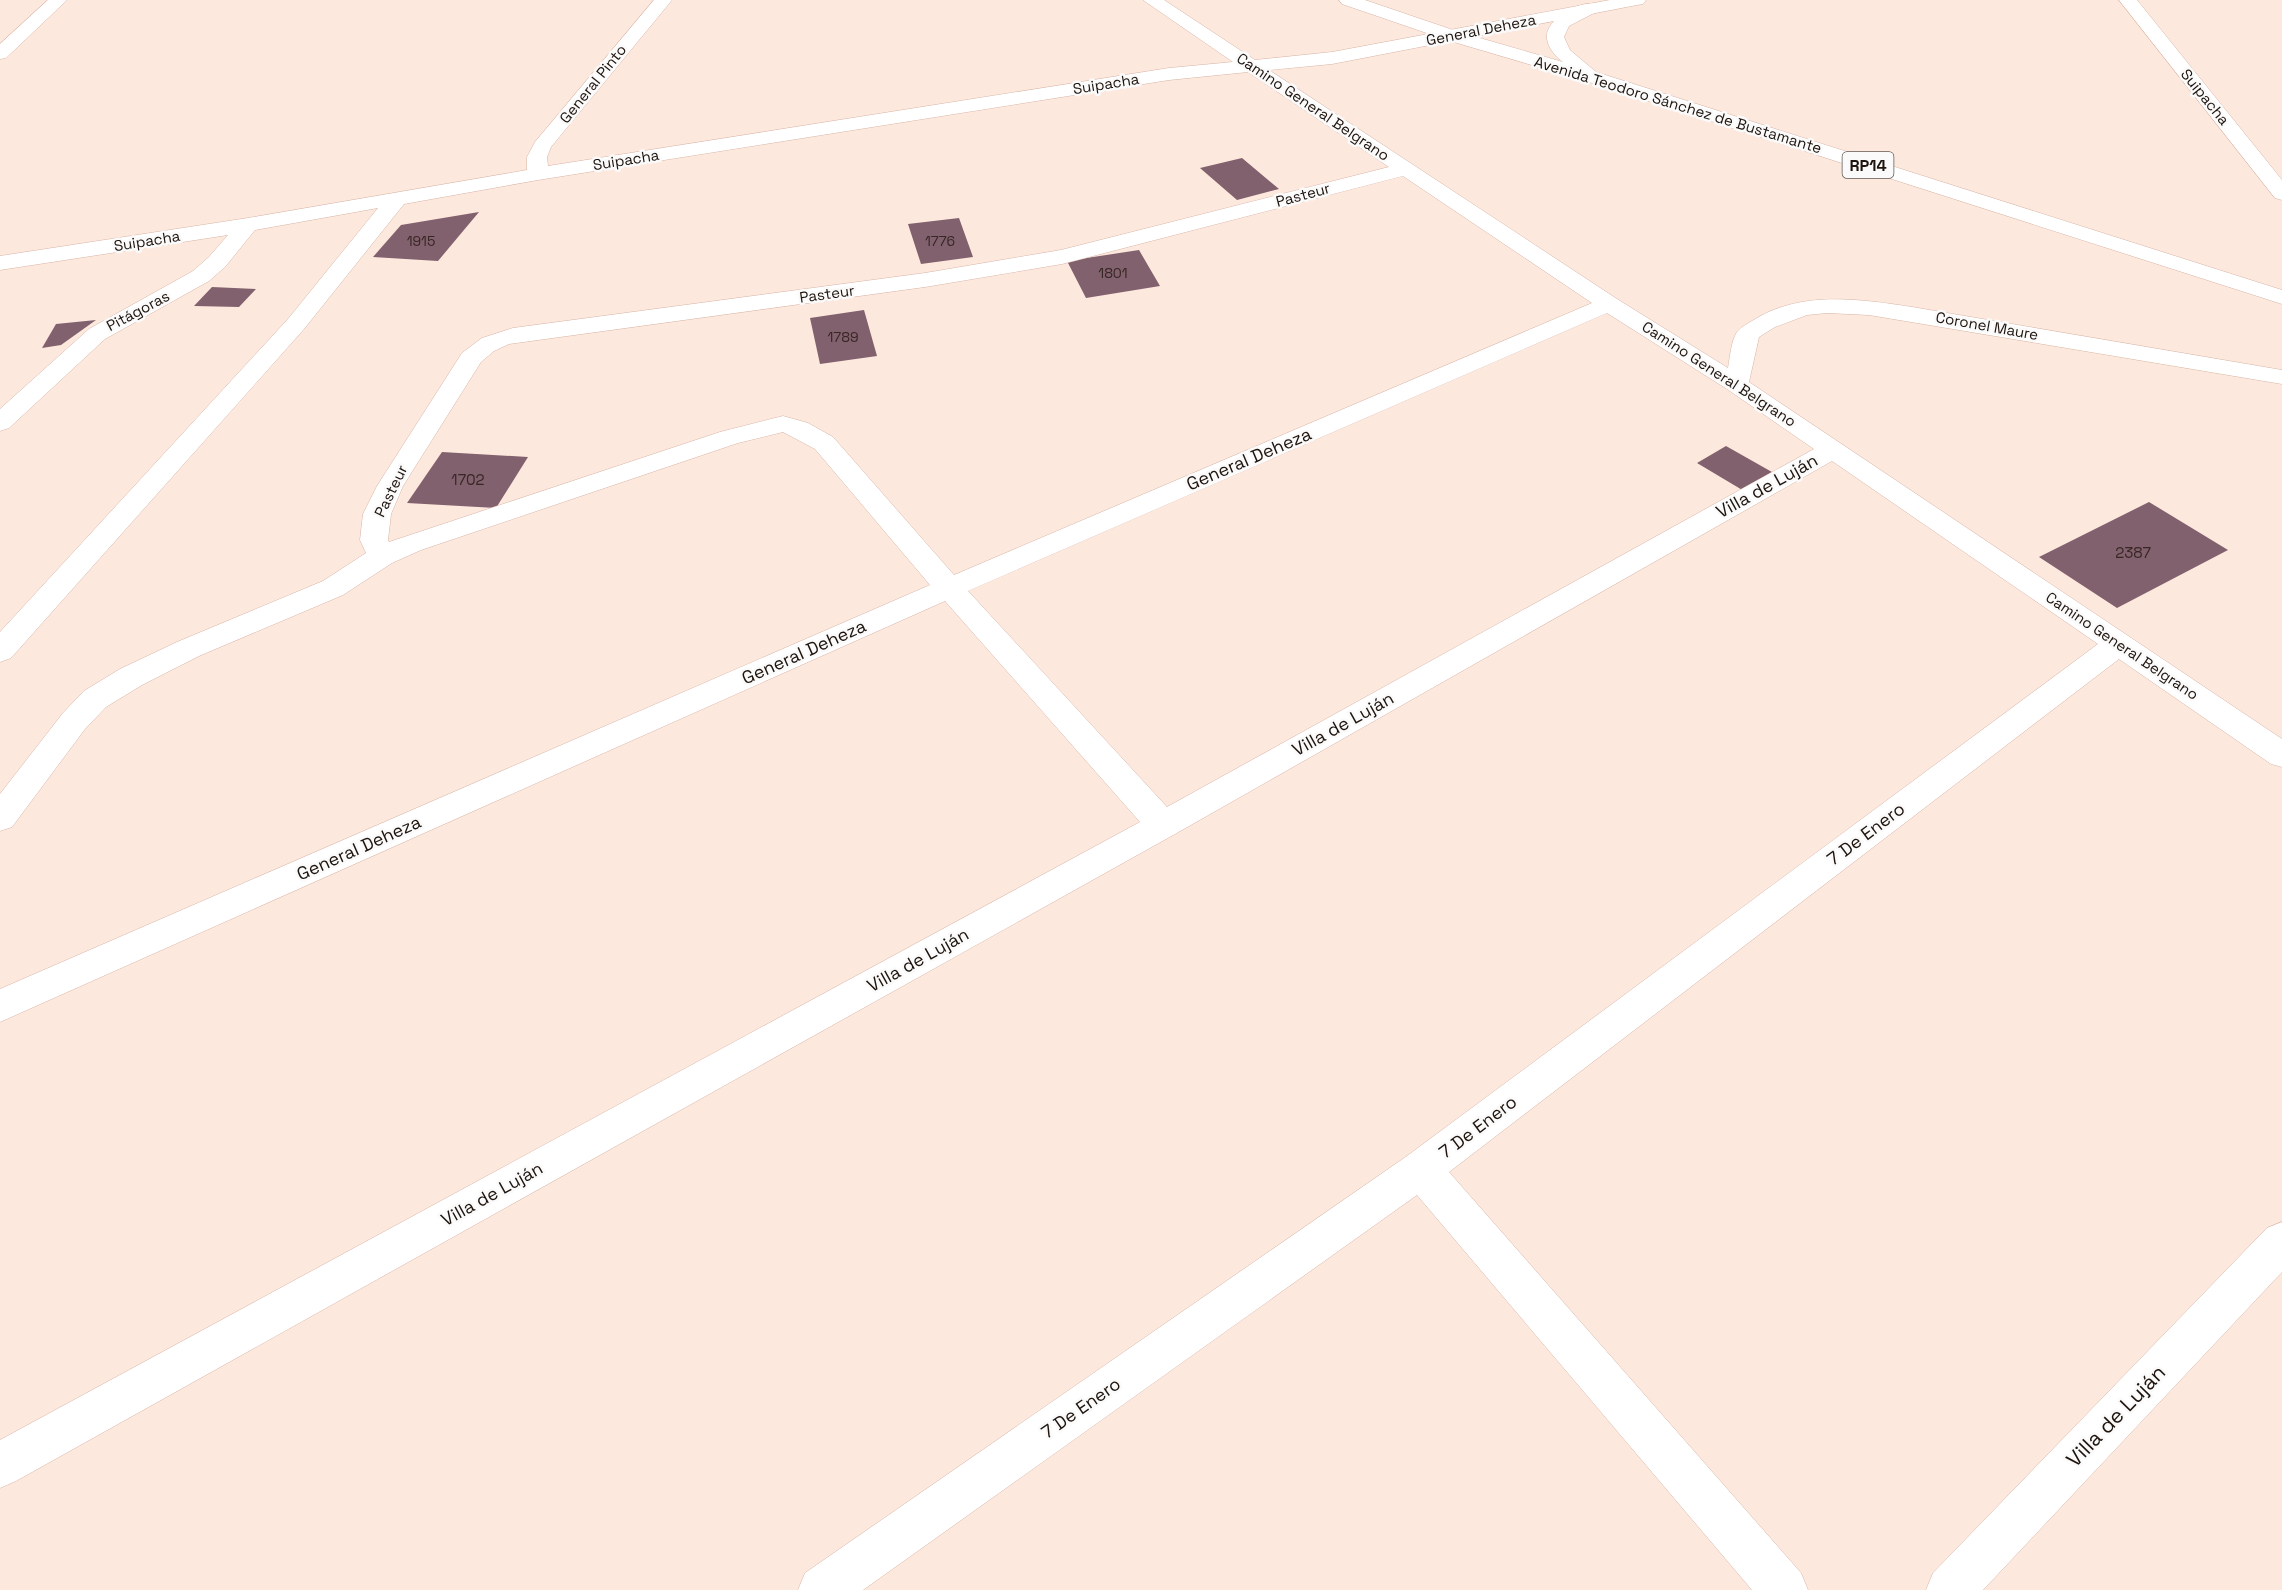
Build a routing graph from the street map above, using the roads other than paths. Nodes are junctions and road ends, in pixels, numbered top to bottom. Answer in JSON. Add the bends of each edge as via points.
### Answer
{"nodes":[{"id":1,"x":58,"y":0,"type":"edge"},
{"id":2,"x":663,"y":0,"type":"edge"},
{"id":3,"x":1152,"y":0,"type":"edge"},
{"id":4,"x":1348,"y":0,"type":"edge"},
{"id":5,"x":1636,"y":0,"type":"edge"},
{"id":6,"x":2127,"y":0,"type":"edge"},
{"id":7,"x":1590,"y":8,"type":"junction"},
{"id":8,"x":21,"y":35,"type":"junction"},
{"id":9,"x":0,"y":36,"type":"edge"},
{"id":10,"x":1453,"y":36,"type":"junction"},
{"id":11,"x":0,"y":54,"type":"edge"},
{"id":12,"x":1253,"y":66,"type":"junction"},
{"id":13,"x":1596,"y":78,"type":"junction"},
{"id":14,"x":1406,"y":169,"type":"junction"},
{"id":15,"x":538,"y":174,"type":"junction"},
{"id":16,"x":2282,"y":194,"type":"edge"},
{"id":17,"x":398,"y":198,"type":"junction"},
{"id":18,"x":248,"y":225,"type":"junction"},
{"id":19,"x":0,"y":263,"type":"edge"},
{"id":20,"x":2282,"y":297,"type":"edge"},
{"id":21,"x":1609,"y":304,"type":"junction"},
{"id":22,"x":2282,"y":377,"type":"edge"},
{"id":23,"x":1737,"y":384,"type":"junction"},
{"id":24,"x":0,"y":423,"type":"edge"},
{"id":25,"x":1833,"y":449,"type":"junction"},
{"id":26,"x":382,"y":556,"type":"junction"},
{"id":27,"x":949,"y":588,"type":"junction"},
{"id":28,"x":2119,"y":644,"type":"junction"},
{"id":29,"x":0,"y":651,"type":"edge"},
{"id":30,"x":2282,"y":755,"type":"edge"},
{"id":31,"x":0,"y":818,"type":"edge"},
{"id":32,"x":1163,"y":825,"type":"junction"},
{"id":33,"x":0,"y":1006,"type":"edge"},
{"id":34,"x":1421,"y":1169,"type":"junction"},
{"id":35,"x":2282,"y":1242,"type":"edge"},
{"id":36,"x":0,"y":1465,"type":"edge"},
{"id":37,"x":822,"y":1590,"type":"edge"},
{"id":38,"x":1784,"y":1590,"type":"edge"},
{"id":39,"x":1950,"y":1590,"type":"edge"}],
"edges":[{"from":1,"to":8,"type":"street"},
{"from":2,"to":15,"type":"street","name":"General Pinto","via":[[542,146],[537,157]]},
{"from":3,"to":12,"type":"street","name":"Camino General Belgrano"},
{"from":4,"to":10,"type":"street","name":"Avenida Teodoro Sánchez de Bustamante","number":"RP14"},
{"from":5,"to":7,"type":"street","name":"General Deheza"},
{"from":6,"to":16,"type":"street","name":"Suipacha"},
{"from":7,"to":10,"type":"street","name":"General Deheza"},
{"from":7,"to":13,"type":"street","via":[[1563,20],[1555,34],[1556,46]]},
{"from":8,"to":9,"type":"street"},
{"from":8,"to":11,"type":"street"},
{"from":10,"to":12,"type":"street","name":"General Deheza","via":[[1332,58]]},
{"from":10,"to":13,"type":"street","name":"Avenida Teodoro Sánchez de Bustamante","number":"RP14"},
{"from":12,"to":14,"type":"street","name":"Camino General Belgrano"},
{"from":12,"to":15,"type":"street","name":"Suipacha","via":[[1169,74]]},
{"from":13,"to":20,"type":"street","name":"Avenida Teodoro Sánchez de Bustamante","number":"RP14"},
{"from":14,"to":21,"type":"street","name":"Camino General Belgrano"},
{"from":14,"to":26,"type":"street","name":"Pasteur","via":[[1062,257],[496,340],[471,357],[390,486],[377,513],[374,540]]},
{"from":15,"to":17,"type":"street","name":"Suipacha"},
{"from":17,"to":18,"type":"street","name":"Suipacha"},
{"from":17,"to":29,"type":"street","via":[[296,324]]},
{"from":18,"to":19,"type":"street","name":"Suipacha"},
{"from":18,"to":24,"type":"street","name":"Pitágoras","via":[[201,276],[97,334]]},
{"from":21,"to":23,"type":"street","name":"Camino General Belgrano"},
{"from":21,"to":27,"type":"street","name":"General Deheza"},
{"from":22,"to":23,"type":"street","name":"Coronel Maure","via":[[1912,314],[1831,305],[1774,316],[1748,334]]},
{"from":23,"to":25,"type":"street","name":"Camino General Belgrano"},
{"from":25,"to":28,"type":"street","name":"Camino General Belgrano"},
{"from":25,"to":32,"type":"street","name":"Villa de Luján"},
{"from":26,"to":27,"type":"street","via":[[729,437],[783,424],[799,428],[824,443]]},
{"from":26,"to":31,"type":"street","via":[[333,588],[188,649],[95,699]]},
{"from":27,"to":32,"type":"street"},
{"from":27,"to":33,"type":"street","name":"General Deheza"},
{"from":28,"to":30,"type":"street","name":"Camino General Belgrano"},
{"from":28,"to":34,"type":"street","name":"7 De Enero"},
{"from":32,"to":36,"type":"street","name":"Villa de Luján"},
{"from":34,"to":37,"type":"street","name":"7 De Enero"},
{"from":34,"to":38,"type":"street"},
{"from":35,"to":39,"type":"street","name":"Villa de Luján"}]}
